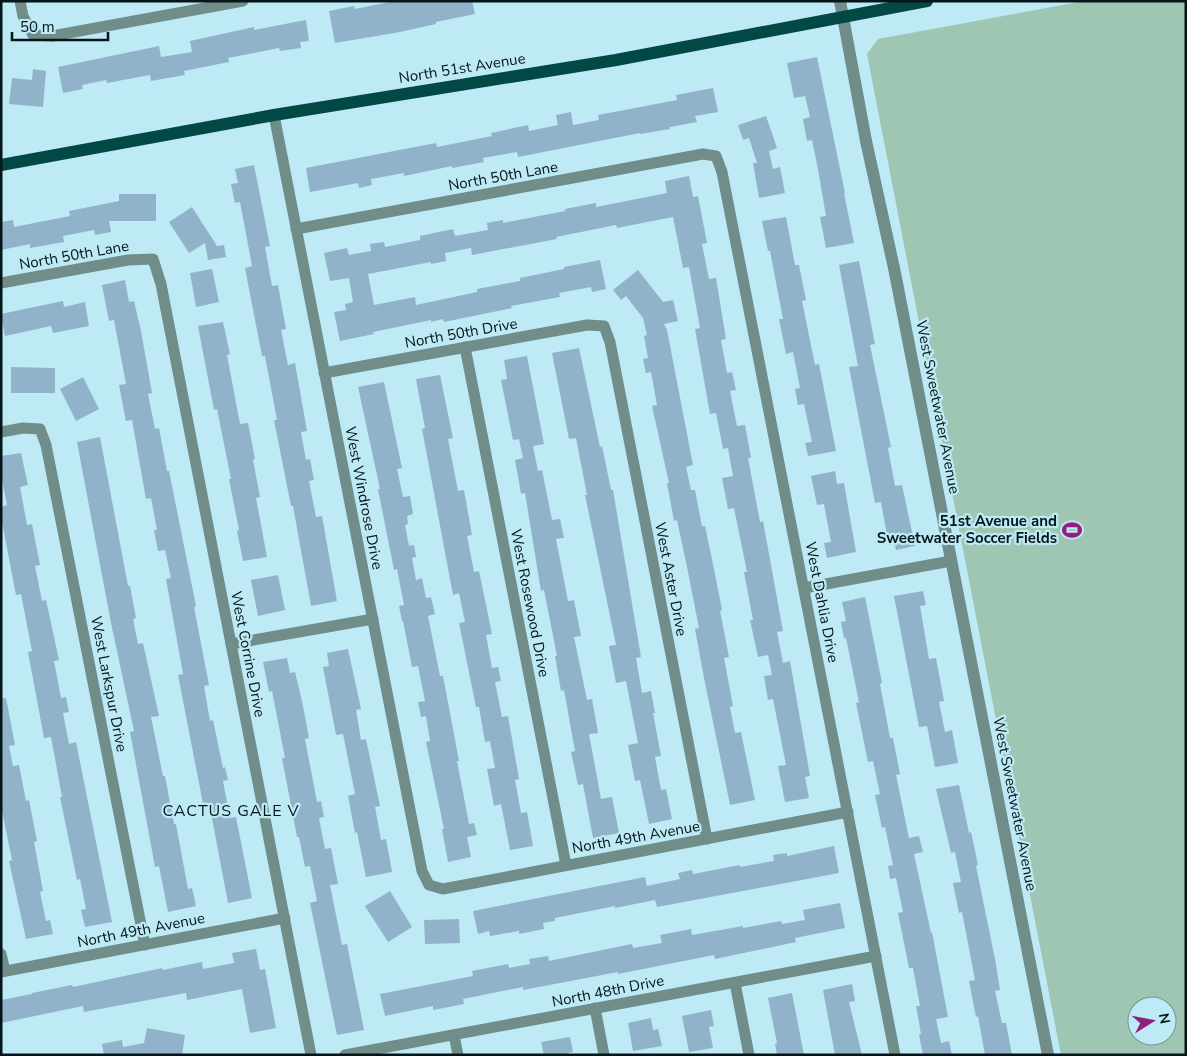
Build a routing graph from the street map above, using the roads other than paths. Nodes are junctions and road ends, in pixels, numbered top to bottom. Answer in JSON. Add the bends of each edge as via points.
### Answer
{"nodes":[{"id":1,"x":20,"y":1,"type":"edge"},
{"id":2,"x":242,"y":1,"type":"edge"},
{"id":3,"x":840,"y":1,"type":"edge"},
{"id":4,"x":927,"y":1,"type":"edge"},
{"id":5,"x":184,"y":6,"type":"edge"},
{"id":6,"x":843,"y":17,"type":"junction"},
{"id":7,"x":274,"y":115,"type":"junction"},
{"id":8,"x":716,"y":156,"type":"joint"},
{"id":9,"x":1,"y":165,"type":"edge"},
{"id":10,"x":296,"y":229,"type":"junction"},
{"id":11,"x":153,"y":259,"type":"joint"},
{"id":12,"x":1,"y":283,"type":"edge"},
{"id":13,"x":604,"y":326,"type":"joint"},
{"id":14,"x":465,"y":347,"type":"junction"},
{"id":15,"x":324,"y":373,"type":"junction"},
{"id":16,"x":1,"y":432,"type":"edge"},
{"id":17,"x":951,"y":561,"type":"junction"},
{"id":18,"x":804,"y":588,"type":"junction"},
{"id":19,"x":373,"y":619,"type":"junction"},
{"id":20,"x":231,"y":644,"type":"junction"},
{"id":21,"x":848,"y":812,"type":"junction"},
{"id":22,"x":707,"y":839,"type":"junction"},
{"id":23,"x":566,"y":865,"type":"junction"},
{"id":24,"x":430,"y":885,"type":"joint"},
{"id":25,"x":285,"y":918,"type":"junction"},
{"id":26,"x":145,"y":945,"type":"junction"},
{"id":27,"x":1,"y":954,"type":"edge"},
{"id":28,"x":876,"y":956,"type":"junction"},
{"id":29,"x":3,"y":972,"type":"edge"},
{"id":30,"x":735,"y":983,"type":"junction"},
{"id":31,"x":595,"y":1008,"type":"junction"},
{"id":32,"x":454,"y":1035,"type":"junction"},
{"id":33,"x":312,"y":1055,"type":"edge"},
{"id":34,"x":345,"y":1055,"type":"edge"},
{"id":35,"x":458,"y":1055,"type":"edge"},
{"id":36,"x":604,"y":1055,"type":"edge"},
{"id":37,"x":750,"y":1055,"type":"edge"},
{"id":38,"x":895,"y":1055,"type":"edge"},
{"id":39,"x":1048,"y":1055,"type":"edge"}],
"edges":[{"from":1,"to":5,"type":"street","via":[[23,16],[33,35],[52,36]]},
{"from":2,"to":5,"type":"street"},
{"from":3,"to":6,"type":"street","name":"West Sweetwater Avenue"},
{"from":4,"to":6,"type":"main road","name":"North 51st Avenue"},
{"from":6,"to":7,"type":"main road","name":"North 51st Avenue","via":[[616,60]]},
{"from":6,"to":17,"type":"street","name":"West Sweetwater Avenue"},
{"from":7,"to":9,"type":"main road","name":"North 51st Avenue"},
{"from":7,"to":10,"type":"street","name":"West Windrose Drive"},
{"from":8,"to":10,"type":"street","name":"North 50th Lane","via":[[702,154]]},
{"from":8,"to":18,"type":"street","name":"West Dahlia Drive","via":[[722,172]]},
{"from":10,"to":15,"type":"street","name":"West Windrose Drive"},
{"from":11,"to":12,"type":"street","name":"North 50th Lane","via":[[128,260]]},
{"from":11,"to":20,"type":"street","name":"West Corrine Drive","via":[[161,284]]},
{"from":13,"to":14,"type":"street","name":"North 50th Drive","via":[[587,325]]},
{"from":13,"to":22,"type":"street","name":"West Aster Drive","via":[[610,342]]},
{"from":14,"to":15,"type":"street","name":"North 50th Drive"},
{"from":14,"to":23,"type":"street","name":"West Rosewood Drive"},
{"from":15,"to":19,"type":"street","name":"West Windrose Drive"},
{"from":16,"to":26,"type":"street","name":"West Larkspur Drive","via":[[23,428],[40,430],[46,445]]},
{"from":17,"to":18,"type":"street"},
{"from":17,"to":39,"type":"street","name":"West Sweetwater Avenue"},
{"from":18,"to":21,"type":"street","name":"West Dahlia Drive"},
{"from":19,"to":20,"type":"street"},
{"from":19,"to":24,"type":"street","name":"West Windrose Drive","via":[[422,871]]},
{"from":20,"to":25,"type":"street","name":"West Corrine Drive"},
{"from":21,"to":22,"type":"street","name":"North 49th Avenue"},
{"from":21,"to":28,"type":"street","name":"West Dahlia Drive"},
{"from":22,"to":23,"type":"street","name":"North 49th Avenue"},
{"from":23,"to":24,"type":"street","name":"North 49th Avenue","via":[[443,889]]},
{"from":25,"to":26,"type":"street","name":"North 49th Avenue"},
{"from":25,"to":33,"type":"street","name":"West Corrine Drive"},
{"from":26,"to":29,"type":"street","name":"North 49th Avenue"},
{"from":27,"to":29,"type":"street"},
{"from":28,"to":30,"type":"street","name":"North 48th Drive"},
{"from":28,"to":38,"type":"street","name":"West Dahlia Drive"},
{"from":30,"to":31,"type":"street","name":"North 48th Drive"},
{"from":30,"to":37,"type":"street"},
{"from":31,"to":32,"type":"street","name":"North 48th Drive"},
{"from":31,"to":36,"type":"street"},
{"from":32,"to":34,"type":"street","name":"North 48th Drive"},
{"from":32,"to":35,"type":"street"}]}
